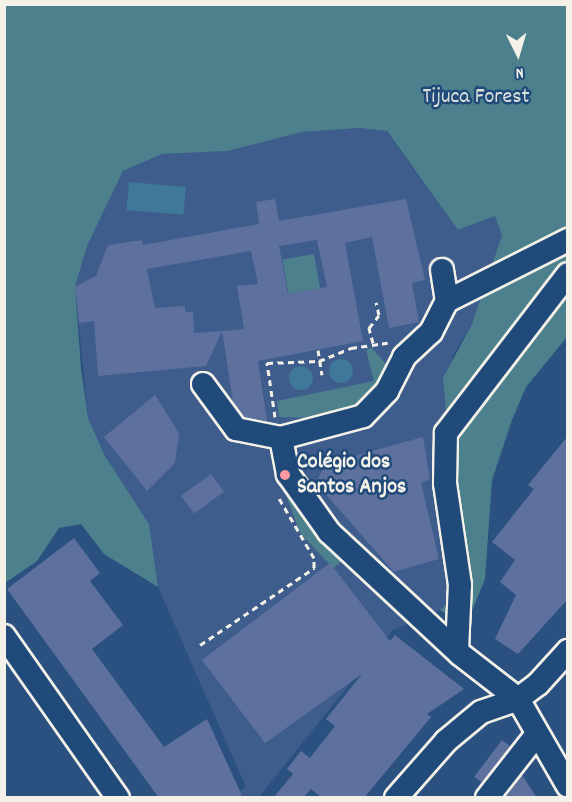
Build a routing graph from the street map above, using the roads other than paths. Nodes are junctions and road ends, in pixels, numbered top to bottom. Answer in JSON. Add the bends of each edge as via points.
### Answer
{"nodes":[{"id":1,"x":567,"y":240,"type":"edge"},
{"id":2,"x":442,"y":270,"type":"dead end"},
{"id":3,"x":567,"y":274,"type":"edge"},
{"id":4,"x":447,"y":301,"type":"junction"},
{"id":5,"x":203,"y":384,"type":"dead end"},
{"id":6,"x":277,"y":436,"type":"junction"},
{"id":7,"x":4,"y":636,"type":"edge"},
{"id":8,"x":457,"y":650,"type":"junction"},
{"id":9,"x":567,"y":651,"type":"edge"},
{"id":10,"x":518,"y":699,"type":"junction"},
{"id":11,"x":537,"y":734,"type":"junction"},
{"id":12,"x":567,"y":786,"type":"edge"},
{"id":13,"x":118,"y":798,"type":"edge"},
{"id":14,"x":396,"y":798,"type":"edge"},
{"id":15,"x":487,"y":798,"type":"edge"}],
"edges":[{"from":1,"to":4,"type":"street"},
{"from":2,"to":4,"type":"street"},
{"from":3,"to":8,"type":"street","via":[[446,433],[445,483],[460,585]]},
{"from":4,"to":6,"type":"street","via":[[431,332],[404,357],[370,412]]},
{"from":5,"to":6,"type":"street","via":[[228,425]]},
{"from":6,"to":8,"type":"street","via":[[288,474],[329,532]]},
{"from":7,"to":13,"type":"street"},
{"from":8,"to":10,"type":"street"},
{"from":9,"to":10,"type":"street"},
{"from":10,"to":11,"type":"street"},
{"from":10,"to":14,"type":"street","via":[[481,712]]},
{"from":11,"to":12,"type":"street"},
{"from":11,"to":15,"type":"street"}]}
